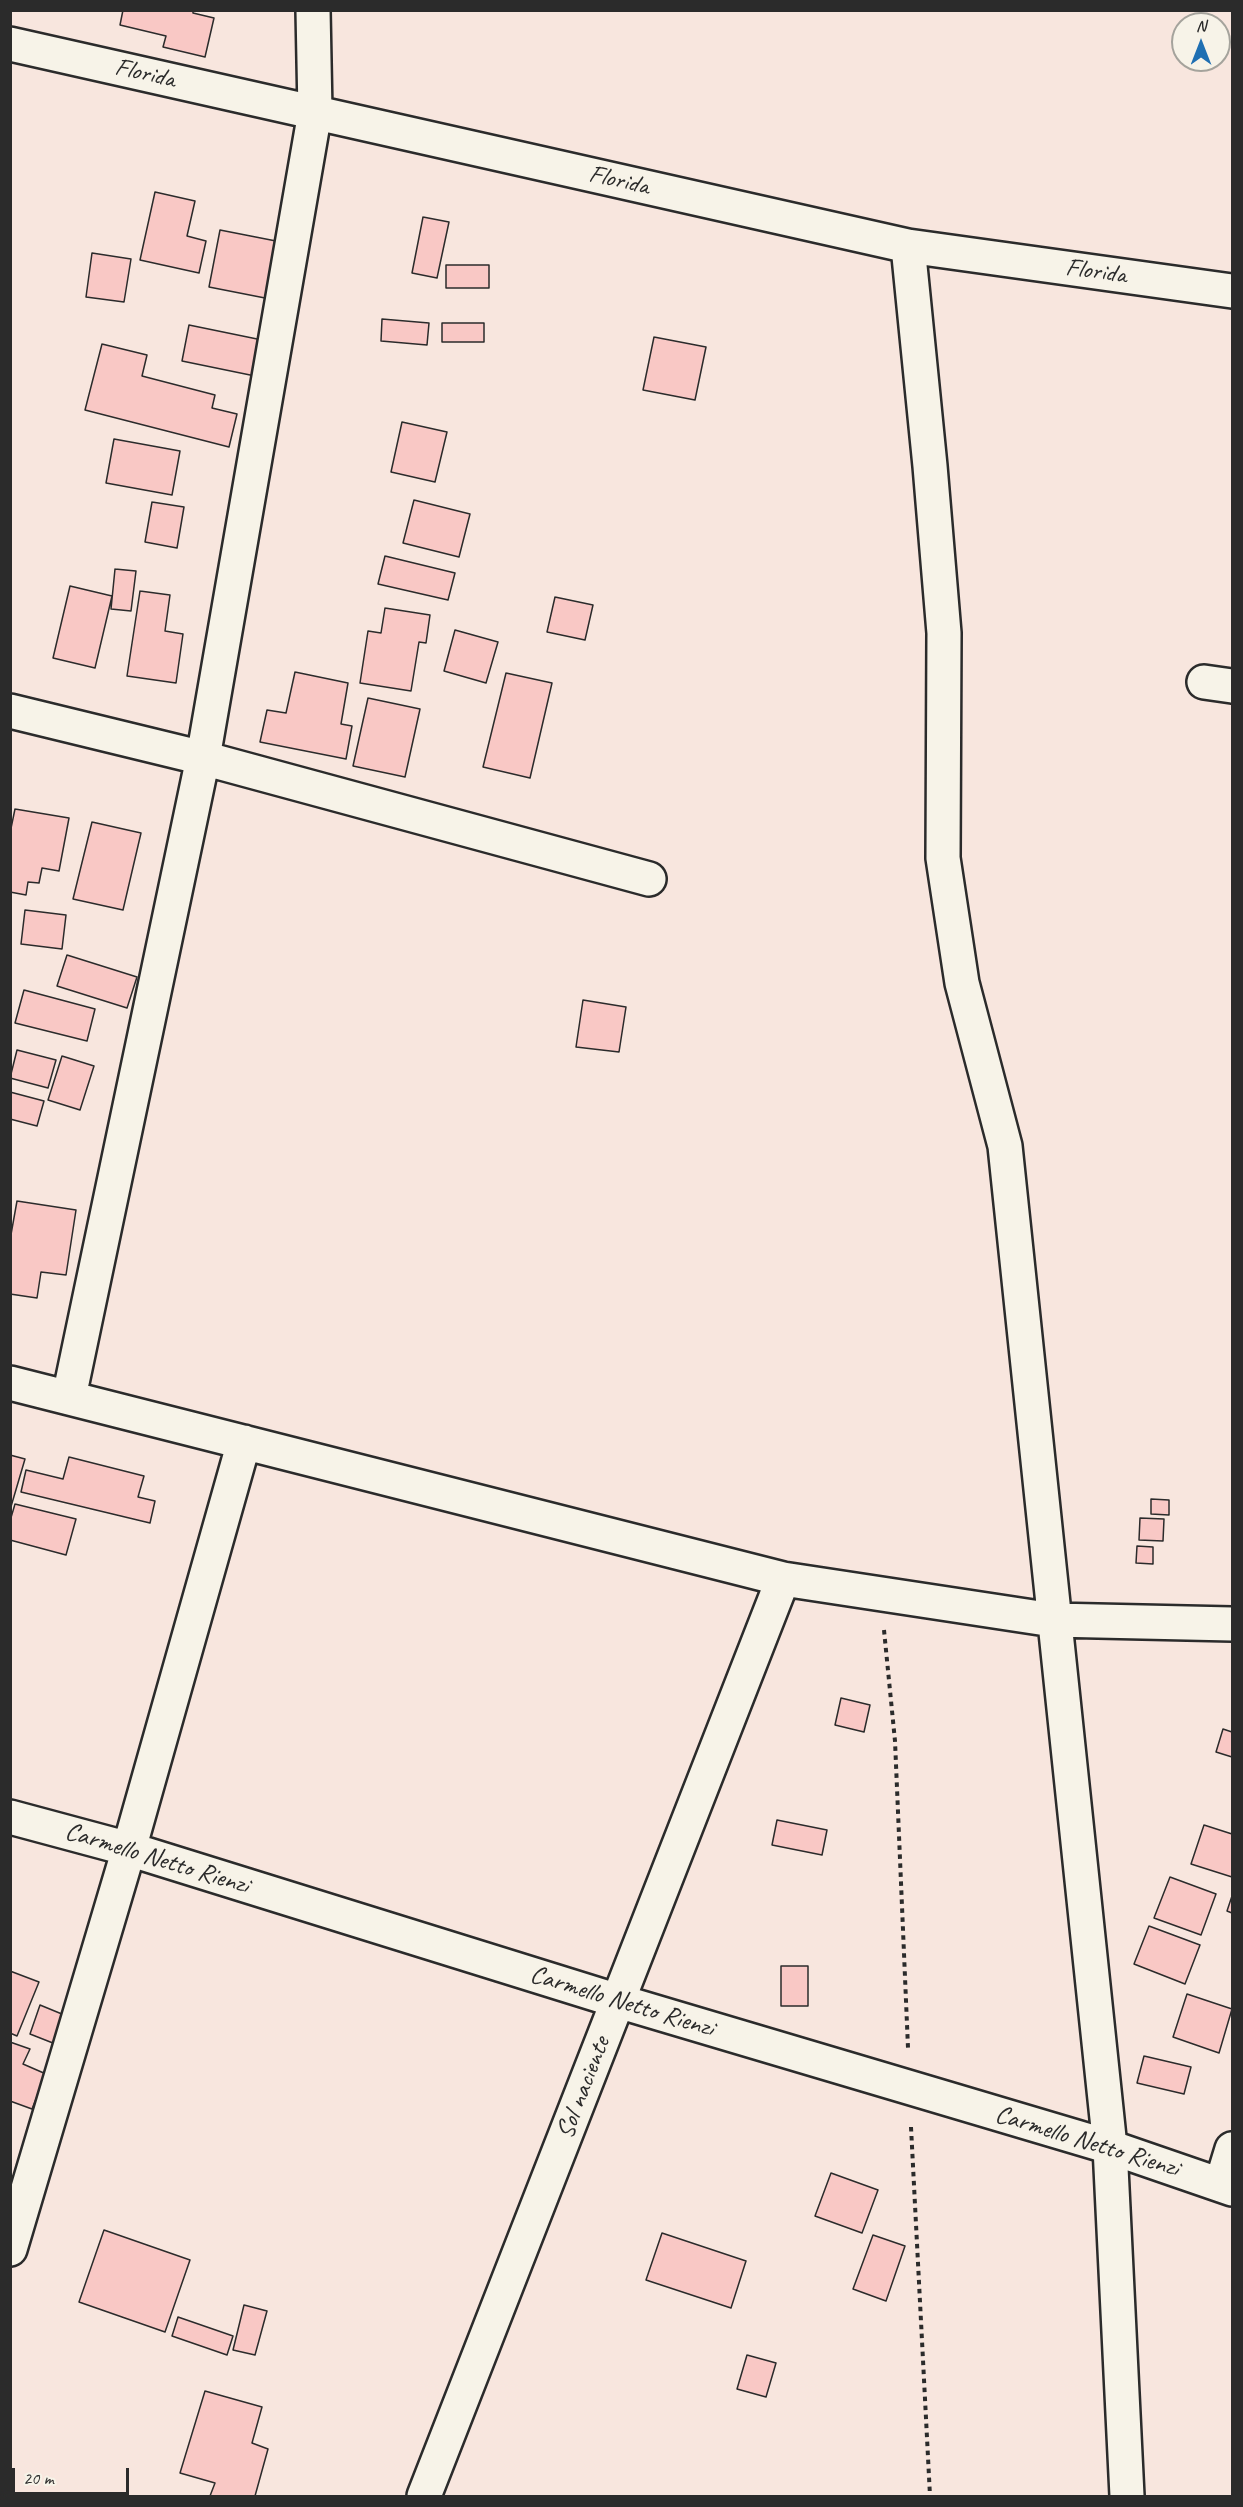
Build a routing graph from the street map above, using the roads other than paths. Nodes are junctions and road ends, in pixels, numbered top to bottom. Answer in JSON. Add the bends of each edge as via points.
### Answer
{"nodes":[{"id":1,"x":313,"y":10,"type":"edge"},
{"id":2,"x":10,"y":44,"type":"edge"},
{"id":3,"x":315,"y":112,"type":"junction"},
{"id":4,"x":908,"y":246,"type":"junction"},
{"id":5,"x":1233,"y":291,"type":"edge"},
{"id":6,"x":10,"y":711,"type":"edge"},
{"id":7,"x":203,"y":758,"type":"junction"},
{"id":8,"x":649,"y":879,"type":"dead end"},
{"id":9,"x":10,"y":1383,"type":"edge"},
{"id":10,"x":69,"y":1397,"type":"junction"},
{"id":11,"x":244,"y":1442,"type":"junction"},
{"id":12,"x":783,"y":1579,"type":"junction"},
{"id":13,"x":1053,"y":1620,"type":"junction"},
{"id":14,"x":1233,"y":1624,"type":"edge"},
{"id":15,"x":10,"y":1817,"type":"edge"},
{"id":16,"x":129,"y":1849,"type":"junction"},
{"id":17,"x":618,"y":2001,"type":"junction"},
{"id":18,"x":1110,"y":2147,"type":"junction"},
{"id":19,"x":1233,"y":2149,"type":"edge"},
{"id":20,"x":1227,"y":2187,"type":"edge"},
{"id":21,"x":10,"y":2249,"type":"edge"},
{"id":22,"x":424,"y":2496,"type":"edge"},
{"id":23,"x":1127,"y":2496,"type":"edge"}],
"edges":[{"from":1,"to":3,"type":"street"},
{"from":2,"to":3,"type":"street","name":"Florida"},
{"from":3,"to":4,"type":"street","name":"Florida"},
{"from":3,"to":7,"type":"street"},
{"from":4,"to":5,"type":"street","name":"Florida"},
{"from":4,"to":13,"type":"street","via":[[944,633],[943,858],[962,983],[1005,1146]]},
{"from":6,"to":7,"type":"street"},
{"from":7,"to":8,"type":"street"},
{"from":7,"to":10,"type":"street"},
{"from":9,"to":10,"type":"street"},
{"from":10,"to":11,"type":"street"},
{"from":11,"to":12,"type":"street"},
{"from":11,"to":16,"type":"street"},
{"from":12,"to":13,"type":"street"},
{"from":12,"to":17,"type":"street","name":"Sol naciente"},
{"from":13,"to":14,"type":"street"},
{"from":13,"to":18,"type":"street"},
{"from":15,"to":16,"type":"street","name":"Carmello Netto Rienzi"},
{"from":16,"to":17,"type":"street","name":"Carmello Netto Rienzi"},
{"from":16,"to":21,"type":"street"},
{"from":17,"to":18,"type":"street","name":"Carmello Netto Rienzi"},
{"from":17,"to":22,"type":"street","name":"Sol naciente"},
{"from":18,"to":20,"type":"street","name":"Carmello Netto Rienzi"},
{"from":18,"to":23,"type":"street"},
{"from":19,"to":20,"type":"street"}]}
